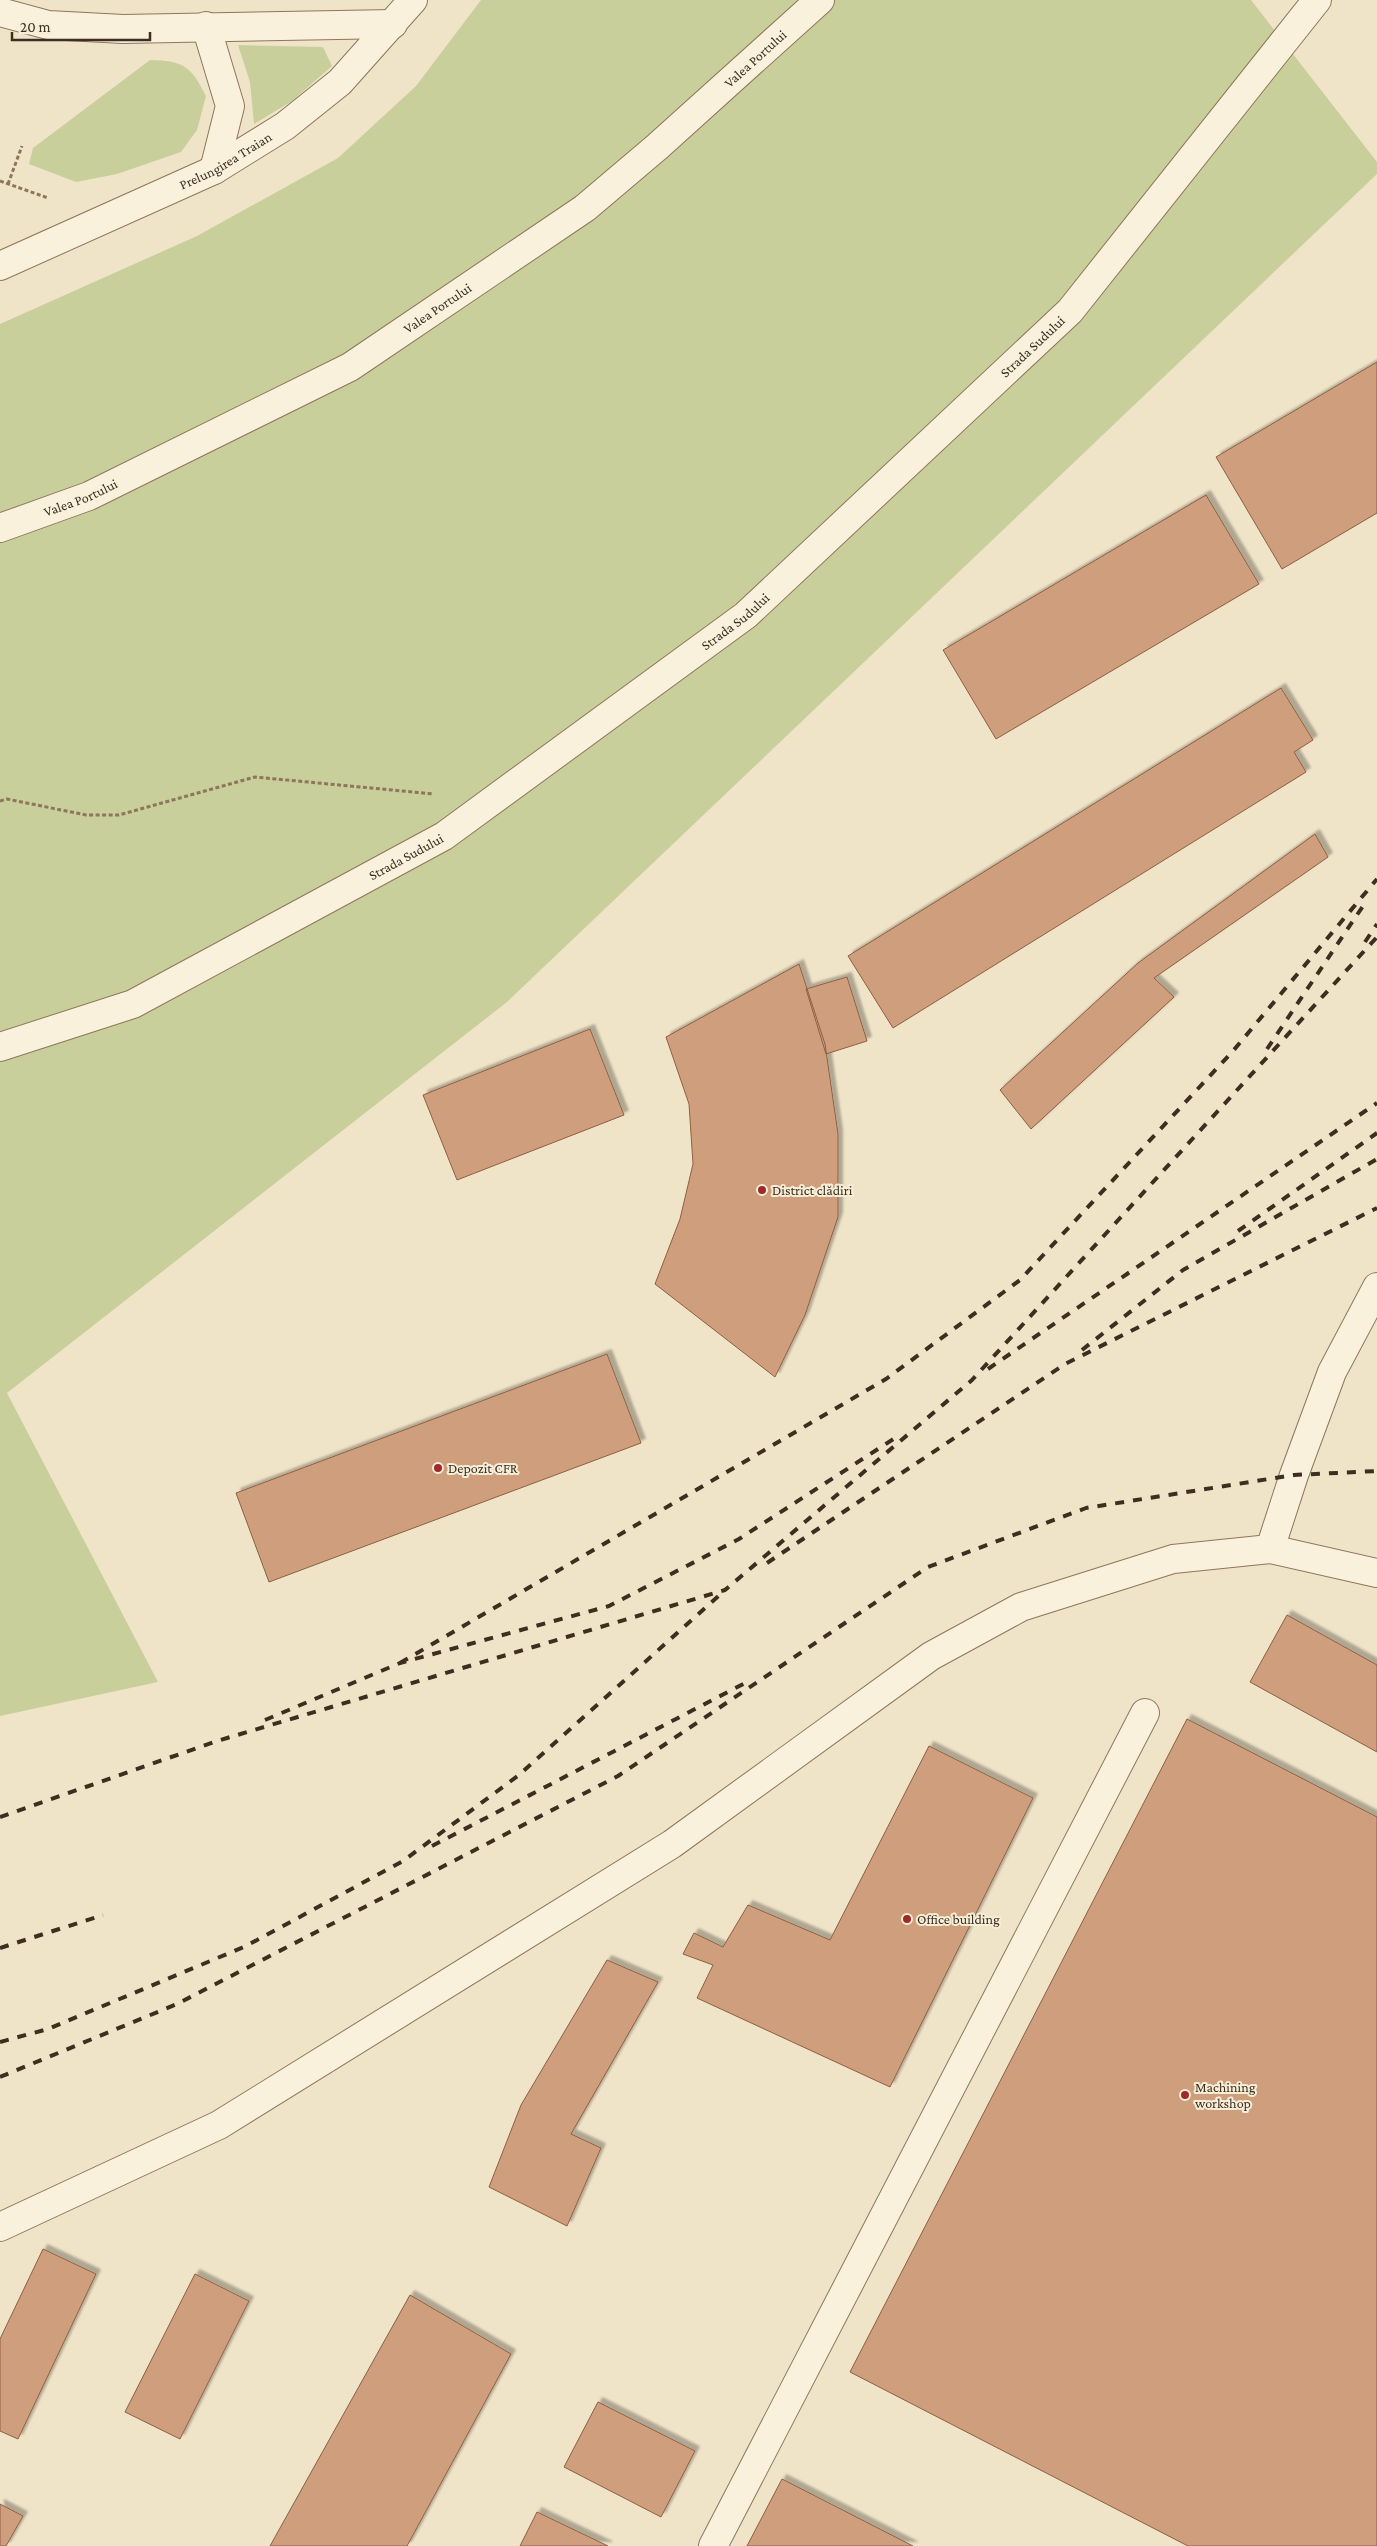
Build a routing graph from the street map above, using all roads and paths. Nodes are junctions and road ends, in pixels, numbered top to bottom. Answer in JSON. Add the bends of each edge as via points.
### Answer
{"nodes":[{"id":1,"x":413,"y":0,"type":"edge"},
{"id":2,"x":820,"y":0,"type":"edge"},
{"id":3,"x":1317,"y":0,"type":"edge"},
{"id":4,"x":0,"y":12,"type":"edge"},
{"id":5,"x":393,"y":24,"type":"junction"},
{"id":6,"x":206,"y":26,"type":"junction"},
{"id":7,"x":22,"y":146,"type":"dead end"},
{"id":8,"x":214,"y":170,"type":"junction"},
{"id":9,"x":0,"y":181,"type":"edge"},
{"id":10,"x":8,"y":184,"type":"junction"},
{"id":11,"x":48,"y":198,"type":"dead end"},
{"id":12,"x":0,"y":266,"type":"edge"},
{"id":13,"x":0,"y":528,"type":"edge"},
{"id":14,"x":0,"y":801,"type":"edge"},
{"id":15,"x":487,"y":805,"type":"junction"},
{"id":16,"x":0,"y":1048,"type":"edge"},
{"id":17,"x":1377,"y":1287,"type":"edge"},
{"id":18,"x":1270,"y":1549,"type":"junction"},
{"id":19,"x":1377,"y":1573,"type":"edge"},
{"id":20,"x":1145,"y":1713,"type":"dead end"},
{"id":21,"x":0,"y":2227,"type":"edge"},
{"id":22,"x":713,"y":2546,"type":"edge"}],
"edges":[{"from":1,"to":5,"type":"street","name":"Prelungirea Traian"},
{"from":2,"to":13,"type":"street","name":"Valea Portului","via":[[585,208],[350,367],[88,496]]},
{"from":3,"to":15,"type":"street","name":"Strada Sudului","via":[[1070,311],[746,615]]},
{"from":4,"to":6,"type":"street","via":[[48,25],[123,29]]},
{"from":5,"to":6,"type":"street"},
{"from":5,"to":8,"type":"street","name":"Prelungirea Traian","via":[[340,82],[285,126]]},
{"from":6,"to":8,"type":"street","via":[[230,106]]},
{"from":7,"to":10,"type":"path"},
{"from":8,"to":12,"type":"street","name":"Prelungirea Traian"},
{"from":9,"to":10,"type":"path"},
{"from":10,"to":11,"type":"path"},
{"from":14,"to":15,"type":"path","via":[[7,799],[86,815],[118,815],[255,777],[449,796]]},
{"from":15,"to":16,"type":"street","name":"Strada Sudului","via":[[444,836],[133,1004]]},
{"from":17,"to":18,"type":"street","via":[[1332,1372]]},
{"from":18,"to":19,"type":"street"},
{"from":18,"to":21,"type":"street","via":[[1173,1559],[1020,1607],[931,1656],[672,1844],[219,2125]]},
{"from":20,"to":22,"type":"street"}]}
